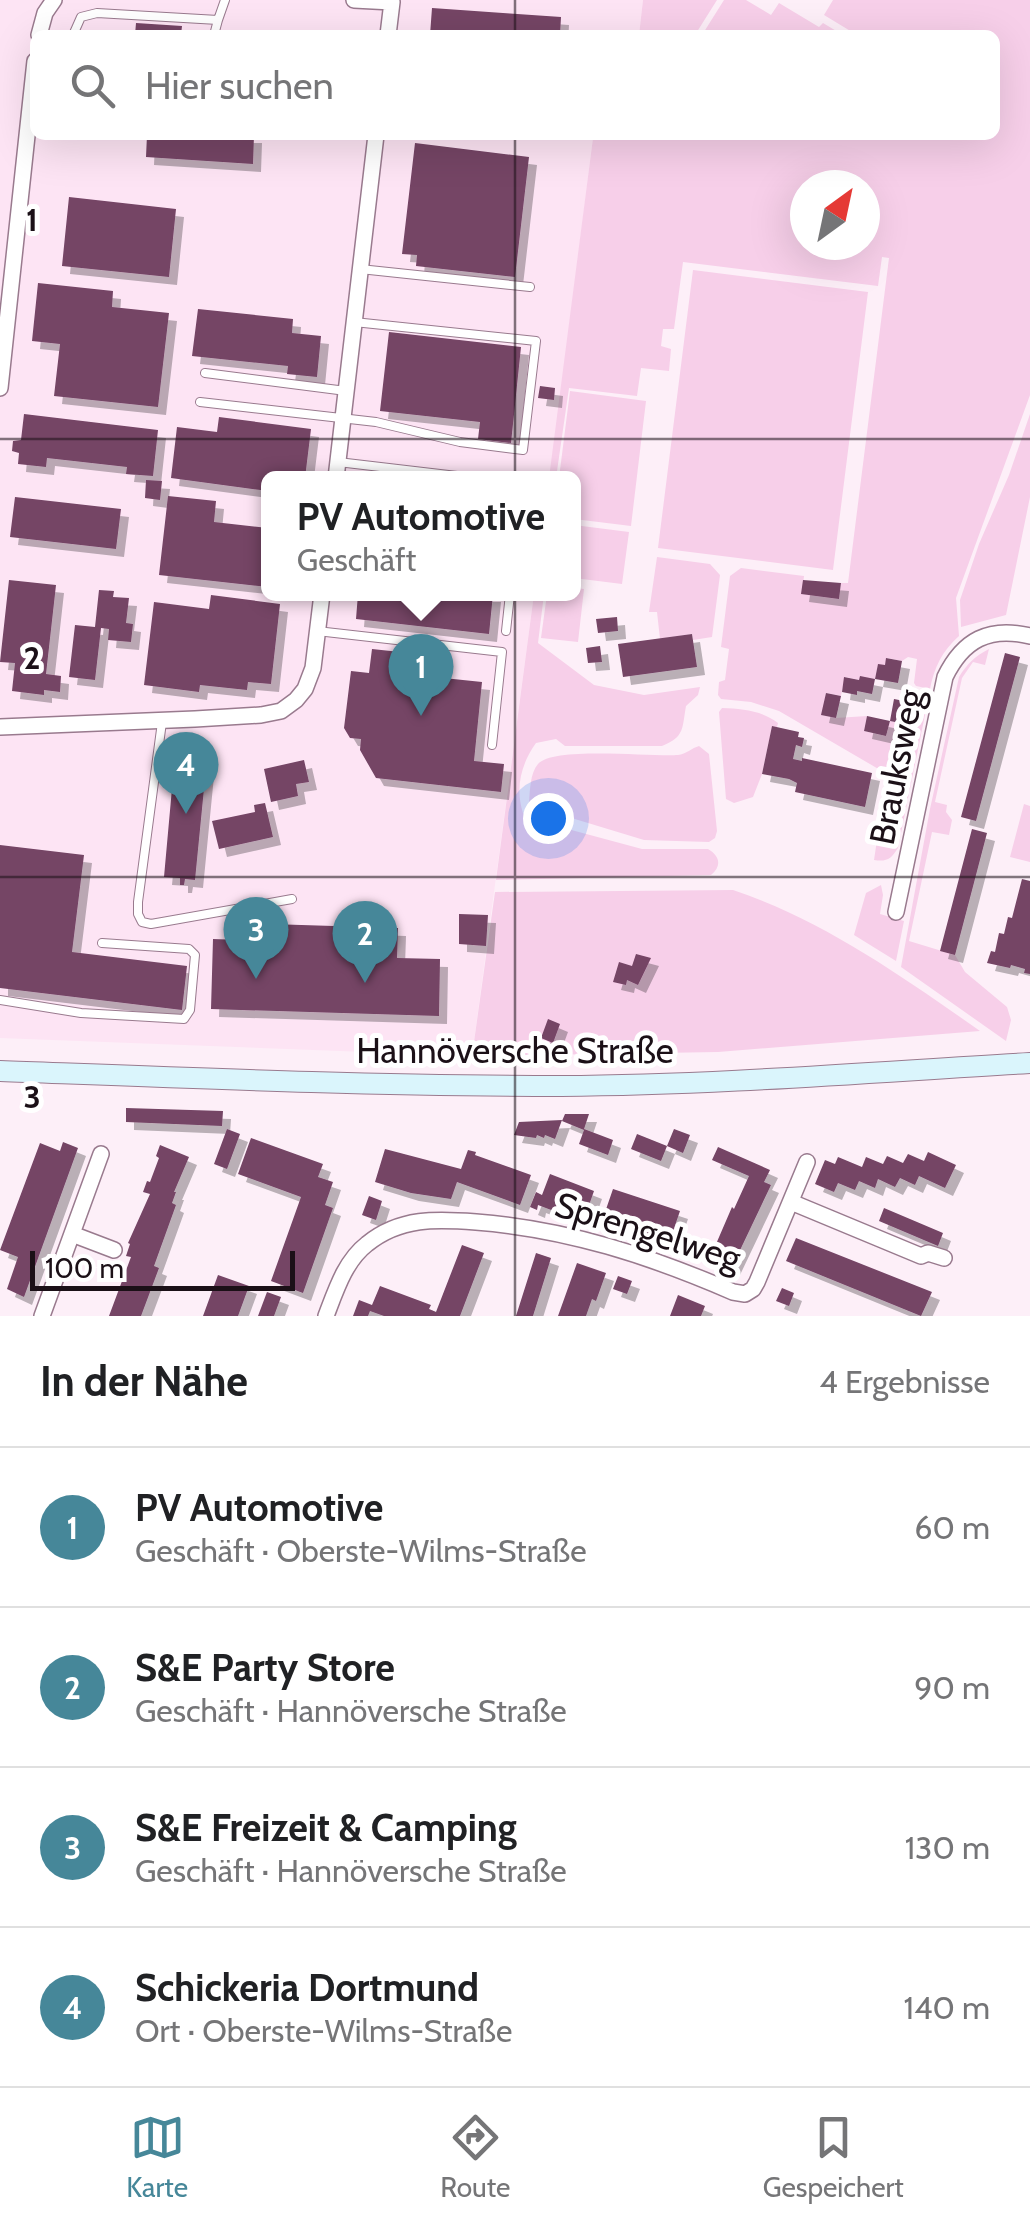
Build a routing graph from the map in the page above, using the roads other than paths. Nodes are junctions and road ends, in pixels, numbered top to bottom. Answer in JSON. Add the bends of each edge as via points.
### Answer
{"nodes":[{"id":1,"x":54,"y":0,"type":"edge"},
{"id":2,"x":225,"y":0,"type":"edge"},
{"id":3,"x":354,"y":0,"type":"edge"},
{"id":4,"x":392,"y":1,"type":"edge"},
{"id":5,"x":218,"y":20,"type":"junction"},
{"id":6,"x":40,"y":30,"type":"edge"},
{"id":7,"x":76,"y":30,"type":"edge"},
{"id":8,"x":215,"y":30,"type":"edge"},
{"id":9,"x":389,"y":30,"type":"edge"},
{"id":10,"x":30,"y":108,"type":"edge"},
{"id":11,"x":375,"y":140,"type":"edge"},
{"id":12,"x":360,"y":269,"type":"junction"},
{"id":13,"x":530,"y":287,"type":"dead end"},
{"id":14,"x":354,"y":322,"type":"junction"},
{"id":15,"x":205,"y":373,"type":"dead end"},
{"id":16,"x":0,"y":388,"type":"edge"},
{"id":17,"x":346,"y":391,"type":"junction"},
{"id":18,"x":200,"y":402,"type":"dead end"},
{"id":19,"x":344,"y":418,"type":"junction"},
{"id":20,"x":337,"y":470,"type":"edge"},
{"id":21,"x":321,"y":601,"type":"edge"},
{"id":22,"x":509,"y":601,"type":"edge"},
{"id":23,"x":318,"y":631,"type":"junction"},
{"id":24,"x":506,"y":631,"type":"dead end"},
{"id":25,"x":1030,"y":636,"type":"edge"},
{"id":26,"x":162,"y":720,"type":"junction"},
{"id":27,"x":0,"y":726,"type":"edge"},
{"id":28,"x":492,"y":744,"type":"dead end"},
{"id":29,"x":292,"y":899,"type":"dead end"},
{"id":30,"x":896,"y":912,"type":"dead end"},
{"id":31,"x":102,"y":944,"type":"dead end"},
{"id":32,"x":0,"y":1000,"type":"edge"},
{"id":33,"x":1026,"y":1062,"type":"edge"},
{"id":34,"x":2,"y":1070,"type":"edge"},
{"id":35,"x":102,"y":1154,"type":"dead end"},
{"id":36,"x":808,"y":1162,"type":"dead end"},
{"id":37,"x":791,"y":1202,"type":"junction"},
{"id":38,"x":72,"y":1234,"type":"junction"},
{"id":39,"x":114,"y":1250,"type":"dead end"},
{"id":40,"x":944,"y":1258,"type":"dead end"},
{"id":41,"x":42,"y":1316,"type":"edge"},
{"id":42,"x":326,"y":1316,"type":"edge"}],
"edges":[{"from":1,"to":6,"type":"street"},
{"from":2,"to":5,"type":"lane"},
{"from":3,"to":4,"type":"street"},
{"from":4,"to":9,"type":"street"},
{"from":5,"to":7,"type":"lane","via":[[97,13],[82,17]]},
{"from":5,"to":8,"type":"lane"},
{"from":10,"to":16,"type":"street"},
{"from":11,"to":12,"type":"street"},
{"from":12,"to":13,"type":"lane"},
{"from":12,"to":14,"type":"street"},
{"from":14,"to":17,"type":"street"},
{"from":14,"to":19,"type":"lane","via":[[536,341],[523,450]]},
{"from":15,"to":17,"type":"lane"},
{"from":17,"to":19,"type":"street"},
{"from":18,"to":19,"type":"lane"},
{"from":19,"to":20,"type":"street"},
{"from":21,"to":23,"type":"street"},
{"from":22,"to":24,"type":"lane"},
{"from":23,"to":26,"type":"street","via":[[305,689],[281,711]]},
{"from":23,"to":28,"type":"lane","via":[[502,652]]},
{"from":25,"to":30,"type":"street","name":"Brauksweg","via":[[976,639],[945,677]]},
{"from":26,"to":27,"type":"street"},
{"from":26,"to":29,"type":"lane","via":[[138,902],[142,922]]},
{"from":31,"to":32,"type":"lane","via":[[189,949],[195,956],[184,1018],[81,1013]]},
{"from":33,"to":34,"type":"main road","name":"Hannöversche Straße","via":[[564,1086]]},
{"from":35,"to":38,"type":"street"},
{"from":36,"to":37,"type":"street"},
{"from":37,"to":40,"type":"street","via":[[920,1256]]},
{"from":37,"to":42,"type":"street","name":"Sprengelweg","via":[[757,1282],[744,1294],[586,1238],[516,1225],[419,1220],[364,1246]]},
{"from":38,"to":39,"type":"street"},
{"from":38,"to":41,"type":"street"}]}
